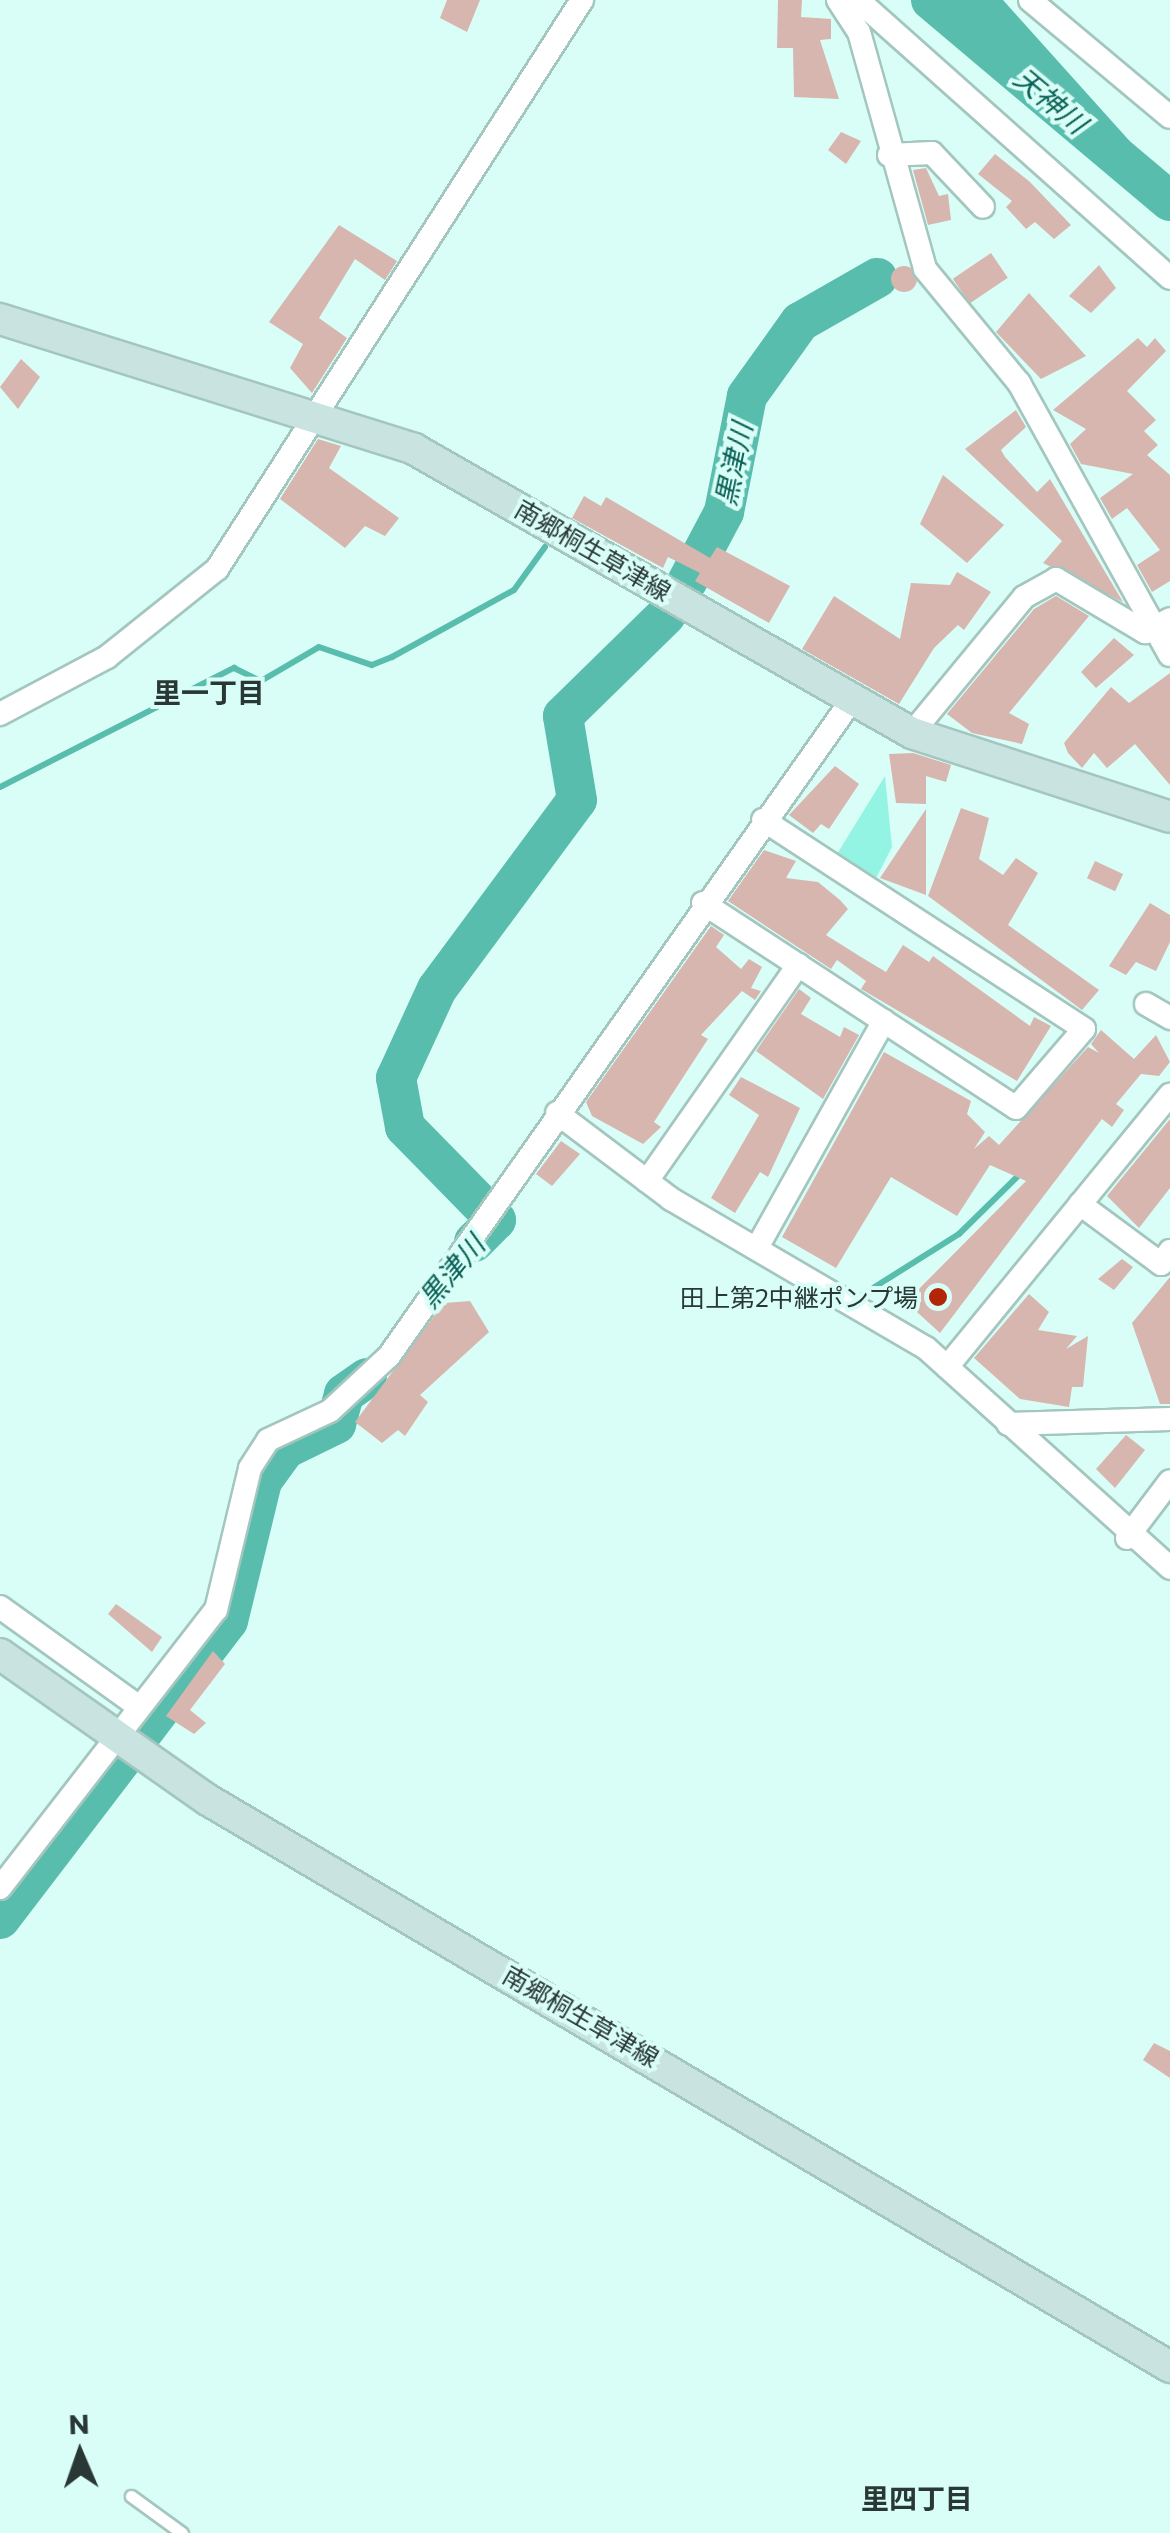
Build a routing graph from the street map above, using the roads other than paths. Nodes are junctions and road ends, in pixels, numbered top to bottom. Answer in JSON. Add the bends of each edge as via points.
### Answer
{"nodes":[{"id":1,"x":582,"y":0,"type":"edge"},
{"id":2,"x":838,"y":0,"type":"edge"},
{"id":3,"x":858,"y":0,"type":"edge"},
{"id":4,"x":1030,"y":0,"type":"edge"},
{"id":5,"x":1170,"y":117,"type":"edge"},
{"id":6,"x":889,"y":155,"type":"junction"},
{"id":7,"x":983,"y":207,"type":"dead end"},
{"id":8,"x":1170,"y":278,"type":"edge"},
{"id":9,"x":0,"y":319,"type":"edge"},
{"id":10,"x":316,"y":414,"type":"junction"},
{"id":11,"x":1162,"y":622,"type":"edge"},
{"id":12,"x":1170,"y":655,"type":"edge"},
{"id":13,"x":851,"y":701,"type":"junction"},
{"id":14,"x":0,"y":714,"type":"edge"},
{"id":15,"x":912,"y":734,"type":"junction"},
{"id":16,"x":1170,"y":817,"type":"edge"},
{"id":17,"x":763,"y":820,"type":"junction"},
{"id":18,"x":702,"y":903,"type":"junction"},
{"id":19,"x":798,"y":965,"type":"junction"},
{"id":20,"x":1146,"y":1004,"type":"dead end"},
{"id":21,"x":1170,"y":1018,"type":"edge"},
{"id":22,"x":884,"y":1021,"type":"junction"},
{"id":23,"x":1170,"y":1095,"type":"edge"},
{"id":24,"x":558,"y":1113,"type":"junction"},
{"id":25,"x":647,"y":1182,"type":"junction"},
{"id":26,"x":1080,"y":1204,"type":"junction"},
{"id":27,"x":758,"y":1246,"type":"junction"},
{"id":28,"x":1170,"y":1251,"type":"edge"},
{"id":29,"x":947,"y":1368,"type":"junction"},
{"id":30,"x":1170,"y":1420,"type":"edge"},
{"id":31,"x":1008,"y":1424,"type":"junction"},
{"id":32,"x":1170,"y":1481,"type":"edge"},
{"id":33,"x":1127,"y":1538,"type":"junction"},
{"id":34,"x":1170,"y":1568,"type":"edge"},
{"id":35,"x":0,"y":1607,"type":"edge"},
{"id":36,"x":0,"y":1654,"type":"edge"},
{"id":37,"x":139,"y":1706,"type":"junction"},
{"id":38,"x":116,"y":1738,"type":"junction"},
{"id":39,"x":0,"y":1888,"type":"edge"},
{"id":40,"x":1170,"y":2367,"type":"edge"},
{"id":41,"x":131,"y":2496,"type":"dead end"},
{"id":42,"x":176,"y":2531,"type":"edge"}],
"edges":[{"from":1,"to":10,"type":"street"},
{"from":2,"to":6,"type":"street","via":[[859,32]]},
{"from":3,"to":8,"type":"street"},
{"from":4,"to":5,"type":"street"},
{"from":6,"to":7,"type":"street","via":[[932,152]]},
{"from":6,"to":11,"type":"street","via":[[926,269],[1019,383]]},
{"from":9,"to":10,"type":"main road","name":"南郷桐生草津線"},
{"from":10,"to":13,"type":"main road","name":"南郷桐生草津線","via":[[414,449]]},
{"from":10,"to":14,"type":"street","via":[[217,568],[181,605]]},
{"from":11,"to":12,"type":"street"},
{"from":11,"to":15,"type":"street","via":[[1145,632],[1056,579],[1024,597]]},
{"from":13,"to":15,"type":"main road","name":"南郷桐生草津線"},
{"from":13,"to":17,"type":"street"},
{"from":15,"to":16,"type":"main road","name":"南郷桐生草津線"},
{"from":17,"to":18,"type":"street"},
{"from":17,"to":22,"type":"street","via":[[1084,1029],[1016,1108]]},
{"from":18,"to":19,"type":"street"},
{"from":18,"to":24,"type":"street"},
{"from":19,"to":22,"type":"street"},
{"from":19,"to":25,"type":"street"},
{"from":20,"to":21,"type":"street"},
{"from":22,"to":27,"type":"street"},
{"from":23,"to":26,"type":"street"},
{"from":24,"to":25,"type":"street"},
{"from":24,"to":37,"type":"street","via":[[389,1356],[330,1411],[268,1440],[250,1468],[216,1610]]},
{"from":25,"to":27,"type":"street"},
{"from":26,"to":28,"type":"street","via":[[1160,1264]]},
{"from":26,"to":29,"type":"street"},
{"from":27,"to":29,"type":"street"},
{"from":29,"to":31,"type":"street"},
{"from":30,"to":31,"type":"street"},
{"from":31,"to":33,"type":"street"},
{"from":32,"to":33,"type":"street"},
{"from":33,"to":34,"type":"street"},
{"from":35,"to":37,"type":"street"},
{"from":36,"to":38,"type":"main road","name":"南郷桐生草津線"},
{"from":37,"to":38,"type":"street"},
{"from":38,"to":39,"type":"street"},
{"from":38,"to":40,"type":"main road","name":"南郷桐生草津線"},
{"from":41,"to":42,"type":"lane"}]}
